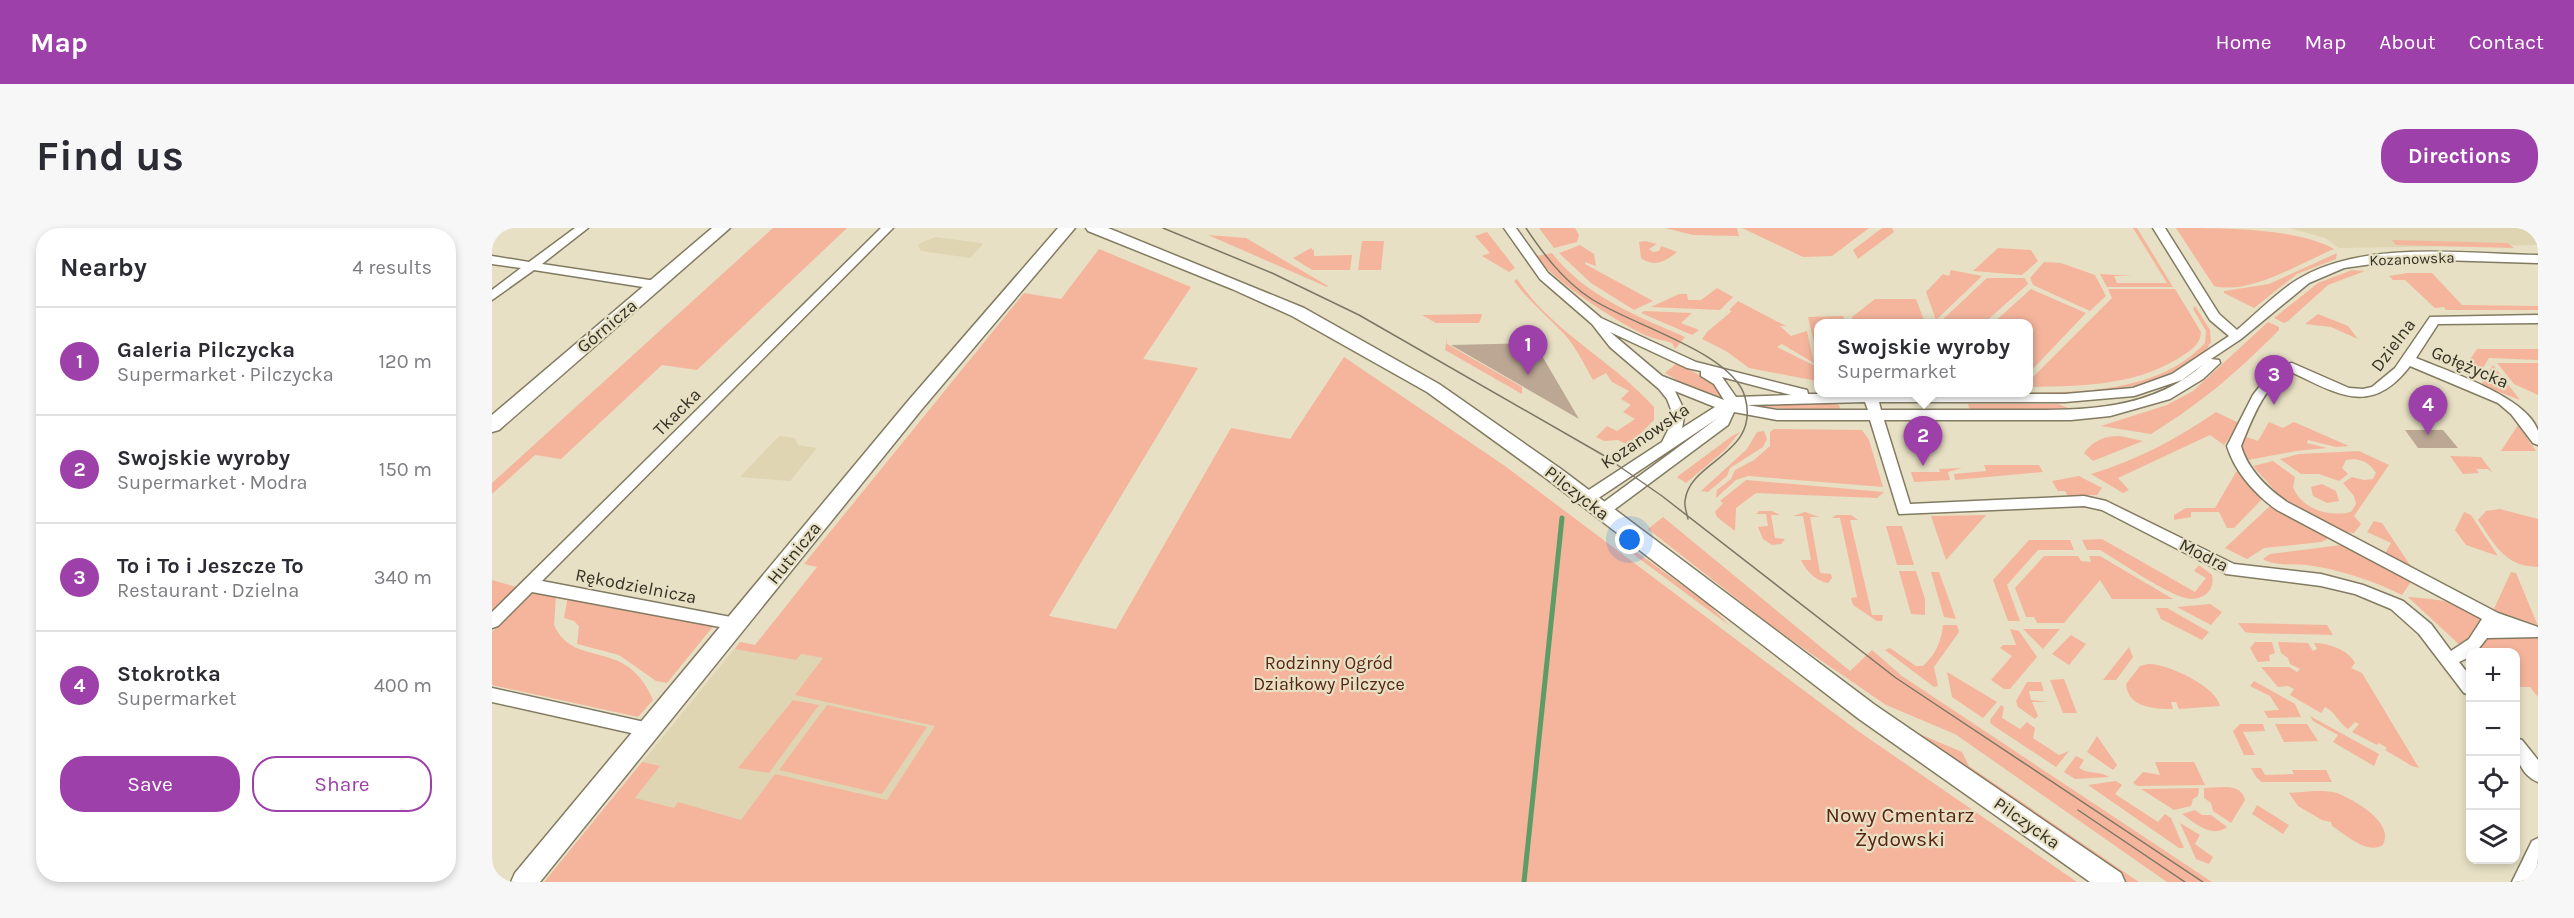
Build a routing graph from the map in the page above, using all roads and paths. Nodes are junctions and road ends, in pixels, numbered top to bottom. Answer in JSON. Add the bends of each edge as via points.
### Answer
{"nodes":[{"id":1,"x":582,"y":228,"type":"edge"},
{"id":2,"x":722,"y":228,"type":"edge"},
{"id":3,"x":887,"y":228,"type":"edge"},
{"id":4,"x":1067,"y":228,"type":"edge"},
{"id":5,"x":1094,"y":228,"type":"edge"},
{"id":6,"x":1510,"y":228,"type":"edge"},
{"id":7,"x":2159,"y":228,"type":"edge"},
{"id":8,"x":2538,"y":259,"type":"edge"},
{"id":9,"x":492,"y":260,"type":"edge"},
{"id":10,"x":531,"y":266,"type":"junction"},
{"id":11,"x":656,"y":285,"type":"junction"},
{"id":12,"x":492,"y":296,"type":"edge"},
{"id":13,"x":2538,"y":319,"type":"edge"},
{"id":14,"x":1597,"y":321,"type":"junction"},
{"id":15,"x":2237,"y":336,"type":"junction"},
{"id":16,"x":2406,"y":360,"type":"junction"},
{"id":17,"x":1692,"y":365,"type":"junction"},
{"id":18,"x":1660,"y":380,"type":"junction"},
{"id":19,"x":1814,"y":395,"type":"edge"},
{"id":20,"x":1821,"y":397,"type":"edge"},
{"id":21,"x":1825,"y":398,"type":"junction"},
{"id":22,"x":2066,"y":398,"type":"junction"},
{"id":23,"x":1871,"y":399,"type":"junction"},
{"id":24,"x":1727,"y":404,"type":"junction"},
{"id":25,"x":1791,"y":415,"type":"junction"},
{"id":26,"x":2084,"y":415,"type":"junction"},
{"id":27,"x":1875,"y":416,"type":"junction"},
{"id":28,"x":1723,"y":422,"type":"junction"},
{"id":29,"x":492,"y":425,"type":"edge"},
{"id":30,"x":2538,"y":441,"type":"edge"},
{"id":31,"x":1664,"y":444,"type":"junction"},
{"id":32,"x":1594,"y":505,"type":"junction"},
{"id":33,"x":529,"y":585,"type":"junction"},
{"id":34,"x":2492,"y":616,"type":"junction"},
{"id":35,"x":492,"y":622,"type":"edge"},
{"id":36,"x":736,"y":624,"type":"junction"},
{"id":37,"x":2482,"y":632,"type":"junction"},
{"id":38,"x":2536,"y":632,"type":"edge"},
{"id":39,"x":2447,"y":658,"type":"junction"},
{"id":40,"x":2466,"y":683,"type":"edge"},
{"id":41,"x":492,"y":695,"type":"edge"},
{"id":42,"x":649,"y":730,"type":"junction"},
{"id":43,"x":2520,"y":750,"type":"edge"},
{"id":44,"x":2538,"y":774,"type":"edge"},
{"id":45,"x":2538,"y":847,"type":"edge"},
{"id":46,"x":524,"y":882,"type":"edge"},
{"id":47,"x":2112,"y":882,"type":"edge"},
{"id":48,"x":2521,"y":882,"type":"edge"}],
"edges":[{"from":1,"to":10,"type":"street"},
{"from":2,"to":11,"type":"street","name":"Górnicza"},
{"from":3,"to":33,"type":"street","name":"Tkacka"},
{"from":4,"to":36,"type":"street","name":"Hutnicza","via":[[915,405]]},
{"from":5,"to":32,"type":"street","name":"Pilczycka","via":[[1247,288],[1356,342],[1453,401]]},
{"from":6,"to":14,"type":"street","via":[[1541,273]]},
{"from":7,"to":15,"type":"street","via":[[2214,317]]},
{"from":8,"to":15,"type":"street","name":"Kozanowska","via":[[2407,256],[2341,265],[2305,280]]},
{"from":9,"to":10,"type":"street"},
{"from":10,"to":11,"type":"street"},
{"from":10,"to":12,"type":"street"},
{"from":11,"to":29,"type":"street","name":"Górnicza"},
{"from":13,"to":16,"type":"street","name":"Dzielna","via":[[2434,320]]},
{"from":14,"to":17,"type":"street"},
{"from":14,"to":18,"type":"street","via":[[1611,342]]},
{"from":15,"to":22,"type":"street","name":"Kozanowska","via":[[2177,377],[2150,388],[2107,397]]},
{"from":15,"to":26,"type":"street","name":"Kozanowska","via":[[2212,366],[2179,390],[2143,405]]},
{"from":16,"to":30,"type":"street","name":"Gołężycka","via":[[2503,399]]},
{"from":16,"to":34,"type":"street","name":"Dzielna","via":[[2386,386],[2372,394],[2348,392],[2292,367],[2284,368],[2269,381],[2234,446],[2271,499]]},
{"from":17,"to":19,"type":"street","name":"Kozanowska"},
{"from":17,"to":24,"type":"street","via":[[1719,381]]},
{"from":18,"to":24,"type":"street"},
{"from":18,"to":31,"type":"street","via":[[1675,401],[1678,414],[1676,430]]},
{"from":20,"to":21,"type":"street","name":"Kozanowska"},
{"from":21,"to":23,"type":"street","name":"Kozanowska"},
{"from":21,"to":24,"type":"street","name":"Kozanowska","via":[[1751,399]]},
{"from":22,"to":23,"type":"street","name":"Kozanowska"},
{"from":22,"to":26,"type":"street","via":[[2079,406]]},
{"from":23,"to":27,"type":"street"},
{"from":24,"to":25,"type":"street","name":"Kozanowska"},
{"from":24,"to":28,"type":"street","name":"Kozanowska"},
{"from":24,"to":31,"type":"street","name":"Kozanowska"},
{"from":25,"to":27,"type":"street","name":"Kozanowska"},
{"from":25,"to":28,"type":"street","name":"Kozanowska"},
{"from":26,"to":27,"type":"street","name":"Kozanowska"},
{"from":27,"to":39,"type":"street","name":"Modra","via":[[1904,510],[2084,501],[2106,506],[2230,570],[2321,580],[2379,597],[2412,616]]},
{"from":28,"to":32,"type":"street","name":"Kozanowska"},
{"from":31,"to":32,"type":"street","name":"Kozanowska"},
{"from":32,"to":47,"type":"street","name":"Pilczycka","via":[[1867,712]]},
{"from":33,"to":35,"type":"street","name":"Tkacka"},
{"from":33,"to":36,"type":"street","name":"Rękodzielnicza"},
{"from":34,"to":37,"type":"street"},
{"from":34,"to":38,"type":"street"},
{"from":36,"to":42,"type":"street","name":"Hutnicza"},
{"from":37,"to":38,"type":"street"},
{"from":37,"to":39,"type":"street","via":[[2462,656]]},
{"from":39,"to":40,"type":"street","name":"Modra"},
{"from":41,"to":42,"type":"street"},
{"from":42,"to":46,"type":"street","name":"Hutnicza"},
{"from":43,"to":44,"type":"street"},
{"from":45,"to":48,"type":"street"}]}
